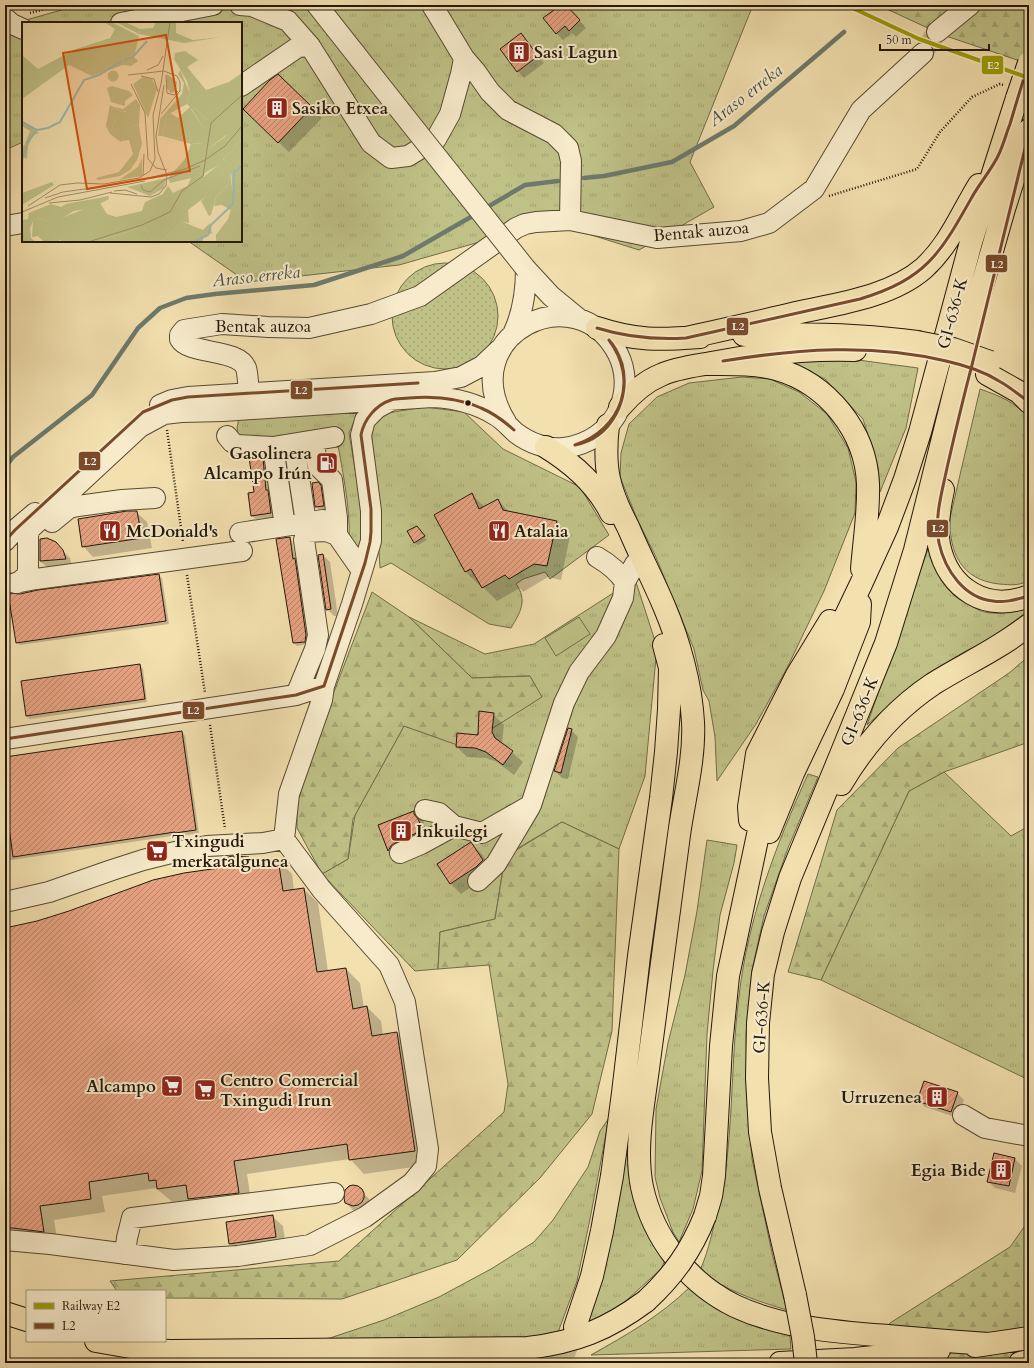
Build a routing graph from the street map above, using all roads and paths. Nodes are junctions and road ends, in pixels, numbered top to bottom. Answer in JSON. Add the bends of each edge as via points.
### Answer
{"nodes":[{"id":1,"x":62,"y":5,"type":"edge"},
{"id":2,"x":213,"y":5,"type":"edge"},
{"id":3,"x":240,"y":5,"type":"edge"},
{"id":4,"x":317,"y":5,"type":"edge"},
{"id":5,"x":432,"y":5,"type":"edge"},
{"id":6,"x":970,"y":5,"type":"edge"},
{"id":7,"x":126,"y":22,"type":"edge"},
{"id":8,"x":12,"y":23,"type":"edge"},
{"id":9,"x":938,"y":32,"type":"tunnel mouth"},
{"id":10,"x":310,"y":46,"type":"junction"},
{"id":11,"x":922,"y":53,"type":"tunnel mouth"},
{"id":12,"x":464,"y":58,"type":"junction"},
{"id":13,"x":1029,"y":63,"type":"edge"},
{"id":14,"x":242,"y":85,"type":"edge"},
{"id":15,"x":1012,"y":92,"type":"junction"},
{"id":16,"x":1029,"y":131,"type":"edge"},
{"id":17,"x":999,"y":153,"type":"junction"},
{"id":18,"x":827,"y":197,"type":"dead end"},
{"id":19,"x":570,"y":220,"type":"junction"},
{"id":20,"x":22,"y":223,"type":"edge"},
{"id":21,"x":5,"y":226,"type":"edge"},
{"id":22,"x":526,"y":269,"type":"junction"},
{"id":23,"x":588,"y":324,"type":"junction"},
{"id":24,"x":686,"y":338,"type":"junction"},
{"id":25,"x":508,"y":339,"type":"junction"},
{"id":26,"x":919,"y":349,"type":"junction"},
{"id":27,"x":706,"y":364,"type":"junction"},
{"id":28,"x":988,"y":368,"type":"junction"},
{"id":29,"x":1029,"y":383,"type":"edge"},
{"id":30,"x":249,"y":393,"type":"junction"},
{"id":31,"x":393,"y":399,"type":"junction"},
{"id":32,"x":1029,"y":402,"type":"edge"},
{"id":33,"x":189,"y":405,"type":"junction"},
{"id":34,"x":620,"y":407,"type":"junction"},
{"id":35,"x":164,"y":414,"type":"junction"},
{"id":36,"x":510,"y":418,"type":"junction"},
{"id":37,"x":608,"y":425,"type":"junction"},
{"id":38,"x":226,"y":436,"type":"dead end"},
{"id":39,"x":334,"y":437,"type":"dead end"},
{"id":40,"x":304,"y":442,"type":"junction"},
{"id":41,"x":274,"y":447,"type":"junction"},
{"id":42,"x":546,"y":447,"type":"junction"},
{"id":43,"x":155,"y":498,"type":"dead end"},
{"id":44,"x":285,"y":526,"type":"junction"},
{"id":45,"x":337,"y":526,"type":"junction"},
{"id":46,"x":310,"y":527,"type":"junction"},
{"id":47,"x":5,"y":541,"type":"edge"},
{"id":48,"x":5,"y":550,"type":"edge"},
{"id":49,"x":315,"y":555,"type":"dead end"},
{"id":50,"x":597,"y":557,"type":"dead end"},
{"id":51,"x":187,"y":558,"type":"junction"},
{"id":52,"x":28,"y":560,"type":"junction"},
{"id":53,"x":362,"y":571,"type":"junction"},
{"id":54,"x":630,"y":573,"type":"junction"},
{"id":55,"x":15,"y":583,"type":"edge"},
{"id":56,"x":861,"y":584,"type":"junction"},
{"id":57,"x":1029,"y":596,"type":"edge"},
{"id":58,"x":323,"y":610,"type":"dead end"},
{"id":59,"x":1029,"y":625,"type":"edge"},
{"id":60,"x":324,"y":686,"type":"junction"},
{"id":61,"x":300,"y":694,"type":"junction"},
{"id":62,"x":209,"y":708,"type":"junction"},
{"id":63,"x":5,"y":739,"type":"edge"},
{"id":64,"x":531,"y":805,"type":"junction"},
{"id":65,"x":424,"y":810,"type":"dead end"},
{"id":66,"x":454,"y":826,"type":"junction"},
{"id":67,"x":226,"y":835,"type":"dead end"},
{"id":68,"x":284,"y":839,"type":"junction"},
{"id":69,"x":400,"y":853,"type":"dead end"},
{"id":70,"x":753,"y":861,"type":"junction"},
{"id":71,"x":478,"y":881,"type":"dead end"},
{"id":72,"x":5,"y":902,"type":"edge"},
{"id":73,"x":757,"y":1078,"type":"junction"},
{"id":74,"x":963,"y":1115,"type":"dead end"},
{"id":75,"x":1029,"y":1136,"type":"edge"},
{"id":76,"x":334,"y":1193,"type":"dead end"},
{"id":77,"x":5,"y":1240,"type":"edge"},
{"id":78,"x":125,"y":1254,"type":"junction"},
{"id":79,"x":5,"y":1313,"type":"edge"},
{"id":80,"x":26,"y":1320,"type":"edge"},
{"id":81,"x":575,"y":1327,"type":"tunnel mouth"},
{"id":82,"x":1029,"y":1338,"type":"edge"},
{"id":83,"x":102,"y":1342,"type":"edge"},
{"id":84,"x":990,"y":1344,"type":"junction"},
{"id":85,"x":1029,"y":1361,"type":"edge"},
{"id":86,"x":780,"y":1363,"type":"edge"},
{"id":87,"x":806,"y":1363,"type":"edge"},
{"id":88,"x":1020,"y":1363,"type":"edge"}],
"edges":[{"from":1,"to":8,"type":"path"},
{"from":2,"to":7,"type":"street"},
{"from":3,"to":10,"type":"street","via":[[252,6],[288,21]]},
{"from":4,"to":22,"type":"street","bridge":true},
{"from":5,"to":12,"type":"street"},
{"from":6,"to":9,"type":"street"},
{"from":10,"to":12,"type":"street","via":[[371,143],[391,158],[408,156],[436,139],[450,114]]},
{"from":10,"to":14,"type":"street","via":[[298,47]]},
{"from":11,"to":19,"type":"street","name":"Bentak auzoa","via":[[861,110],[814,189],[769,223],[742,231],[656,238]]},
{"from":12,"to":19,"type":"street","via":[[490,92],[508,110],[554,134],[568,148],[571,161]]},
{"from":13,"to":15,"type":"highway","name":"GI-636-K","bridge":true},
{"from":15,"to":17,"type":"highway","name":"GI-636-K"},
{"from":15,"to":18,"type":"path","via":[[1000,84],[972,97],[940,132],[917,169]]},
{"from":16,"to":57,"type":"highway","via":[[958,417],[938,523],[940,546],[948,568],[959,584],[974,596],[988,601],[1006,602]]},
{"from":16,"to":73,"type":"highway","name":"GI-636-K","via":[[975,310],[915,550],[888,636],[790,878],[773,932],[758,1023]]},
{"from":17,"to":24,"type":"highway","via":[[937,254],[907,280],[874,294],[840,303]]},
{"from":17,"to":56,"type":"highway","name":"GI-636-K","via":[[971,242],[907,473],[887,527]]},
{"from":19,"to":30,"type":"street","name":"Bentak auzoa","via":[[536,222],[516,228],[420,296],[371,314],[309,328],[222,324],[184,330],[180,339],[182,343],[241,361],[246,368]]},
{"from":20,"to":21,"type":"street"},
{"from":22,"to":23,"type":"street","via":[[550,296]]},
{"from":22,"to":25,"type":"street","via":[[524,302],[518,324]]},
{"from":23,"to":24,"type":"highway","via":[[640,339]]},
{"from":23,"to":25,"type":"street","via":[[565,316],[551,316],[524,325]]},
{"from":23,"to":34,"type":"street","via":[[607,337],[620,358],[625,382]]},
{"from":24,"to":26,"type":"highway","via":[[809,334],[879,337]]},
{"from":25,"to":30,"type":"street","via":[[482,366],[461,377],[435,382]]},
{"from":25,"to":36,"type":"street","via":[[495,363],[492,384],[498,410]]},
{"from":26,"to":27,"type":"highway","via":[[807,350]]},
{"from":26,"to":28,"type":"highway","bridge":true,"via":[[953,349]]},
{"from":27,"to":34,"type":"highway","via":[[674,370],[650,380],[639,387]]},
{"from":27,"to":56,"type":"highway","via":[[759,365],[791,374],[806,381],[832,401],[842,414],[858,440],[868,484]]},
{"from":28,"to":29,"type":"highway","via":[[1022,377]]},
{"from":28,"to":32,"type":"highway"},
{"from":30,"to":33,"type":"street"},
{"from":31,"to":33,"type":"street"},
{"from":31,"to":36,"type":"street","via":[[432,397],[457,400]]},
{"from":31,"to":53,"type":"street","via":[[377,408],[365,420],[361,435],[371,511],[371,541]]},
{"from":33,"to":35,"type":"street","via":[[181,412]]},
{"from":33,"to":47,"type":"street","via":[[172,400],[143,412]]},
{"from":34,"to":37,"type":"street"},
{"from":35,"to":51,"type":"path"},
{"from":35,"to":52,"type":"street","via":[[140,427],[30,529]]},
{"from":36,"to":36,"type":"street","via":[[548,435],[562,436],[589,427],[605,410],[612,392],[610,367],[598,345],[583,334],[564,328],[541,331],[521,343],[511,356],[505,372],[504,383]]},
{"from":36,"to":42,"type":"street","via":[[517,433],[530,442]]},
{"from":37,"to":42,"type":"street","via":[[595,437],[580,444],[563,448]]},
{"from":37,"to":84,"type":"highway","via":[[606,465],[612,491],[676,636],[692,703],[690,768],[647,1074],[639,1152],[642,1186],[652,1219],[669,1249],[691,1276],[720,1298],[752,1313],[837,1331]]},
{"from":38,"to":41,"type":"street","via":[[237,445]]},
{"from":39,"to":40,"type":"street"},
{"from":40,"to":41,"type":"street"},
{"from":40,"to":45,"type":"street","via":[[318,466],[332,480]]},
{"from":40,"to":46,"type":"street"},
{"from":41,"to":44,"type":"street"},
{"from":42,"to":54,"type":"highway","via":[[571,464],[593,485],[610,510]]},
{"from":43,"to":55,"type":"street","via":[[69,508],[33,539]]},
{"from":44,"to":46,"type":"street"},
{"from":44,"to":51,"type":"street"},
{"from":45,"to":46,"type":"street"},
{"from":45,"to":53,"type":"street"},
{"from":46,"to":49,"type":"street"},
{"from":46,"to":61,"type":"street","via":[[304,540],[318,635]]},
{"from":48,"to":52,"type":"street","via":[[16,549],[26,555]]},
{"from":50,"to":54,"type":"street","via":[[620,574]]},
{"from":51,"to":55,"type":"street"},
{"from":51,"to":62,"type":"path","via":[[186,566]]},
{"from":52,"to":55,"type":"street","via":[[26,576]]},
{"from":53,"to":60,"type":"street"},
{"from":54,"to":64,"type":"street","via":[[624,598],[606,636],[579,672],[564,703]]},
{"from":54,"to":81,"type":"highway","via":[[647,588],[660,625],[670,668],[667,745],[612,1176],[592,1276]]},
{"from":56,"to":70,"type":"highway","name":"GI-636-K","via":[[859,622],[833,689],[792,773],[764,845]]},
{"from":56,"to":70,"type":"highway","name":"GI-636-K","via":[[837,622],[766,758],[756,812]]},
{"from":58,"to":61,"type":"street","via":[[327,632]]},
{"from":59,"to":73,"type":"highway","via":[[1014,637],[933,684],[913,699],[889,720],[869,743],[839,788],[802,877],[793,907],[777,969]]},
{"from":60,"to":61,"type":"street"},
{"from":60,"to":68,"type":"street","via":[[322,700],[289,794]]},
{"from":61,"to":62,"type":"street"},
{"from":62,"to":63,"type":"street"},
{"from":62,"to":67,"type":"path"},
{"from":64,"to":66,"type":"street","via":[[482,833]]},
{"from":64,"to":71,"type":"street","via":[[496,864]]},
{"from":65,"to":66,"type":"street","via":[[439,812]]},
{"from":66,"to":69,"type":"street"},
{"from":68,"to":72,"type":"street","via":[[263,843],[207,846],[175,852],[143,860],[49,892]]},
{"from":68,"to":78,"type":"street","via":[[322,890],[389,964],[405,1002],[428,1148],[426,1166],[412,1183],[364,1218],[310,1245],[238,1256],[174,1260]]},
{"from":70,"to":83,"type":"highway","name":"GI-636-K","bridge":true,"via":[[728,976],[711,1196],[697,1236],[687,1254],[661,1287],[629,1314],[591,1334],[564,1343],[528,1348],[170,1351]]},
{"from":73,"to":87,"type":"highway","name":"GI-636-K","bridge":true,"via":[[760,1132],[803,1337]]},
{"from":74,"to":75,"type":"street","via":[[985,1128]]},
{"from":76,"to":78,"type":"street","via":[[132,1218],[126,1238]]},
{"from":77,"to":78,"type":"street"},
{"from":79,"to":80,"type":"highway"},
{"from":82,"to":84,"type":"highway"},
{"from":84,"to":86,"type":"highway","via":[[855,1359]]},
{"from":85,"to":88,"type":"highway"}]}
